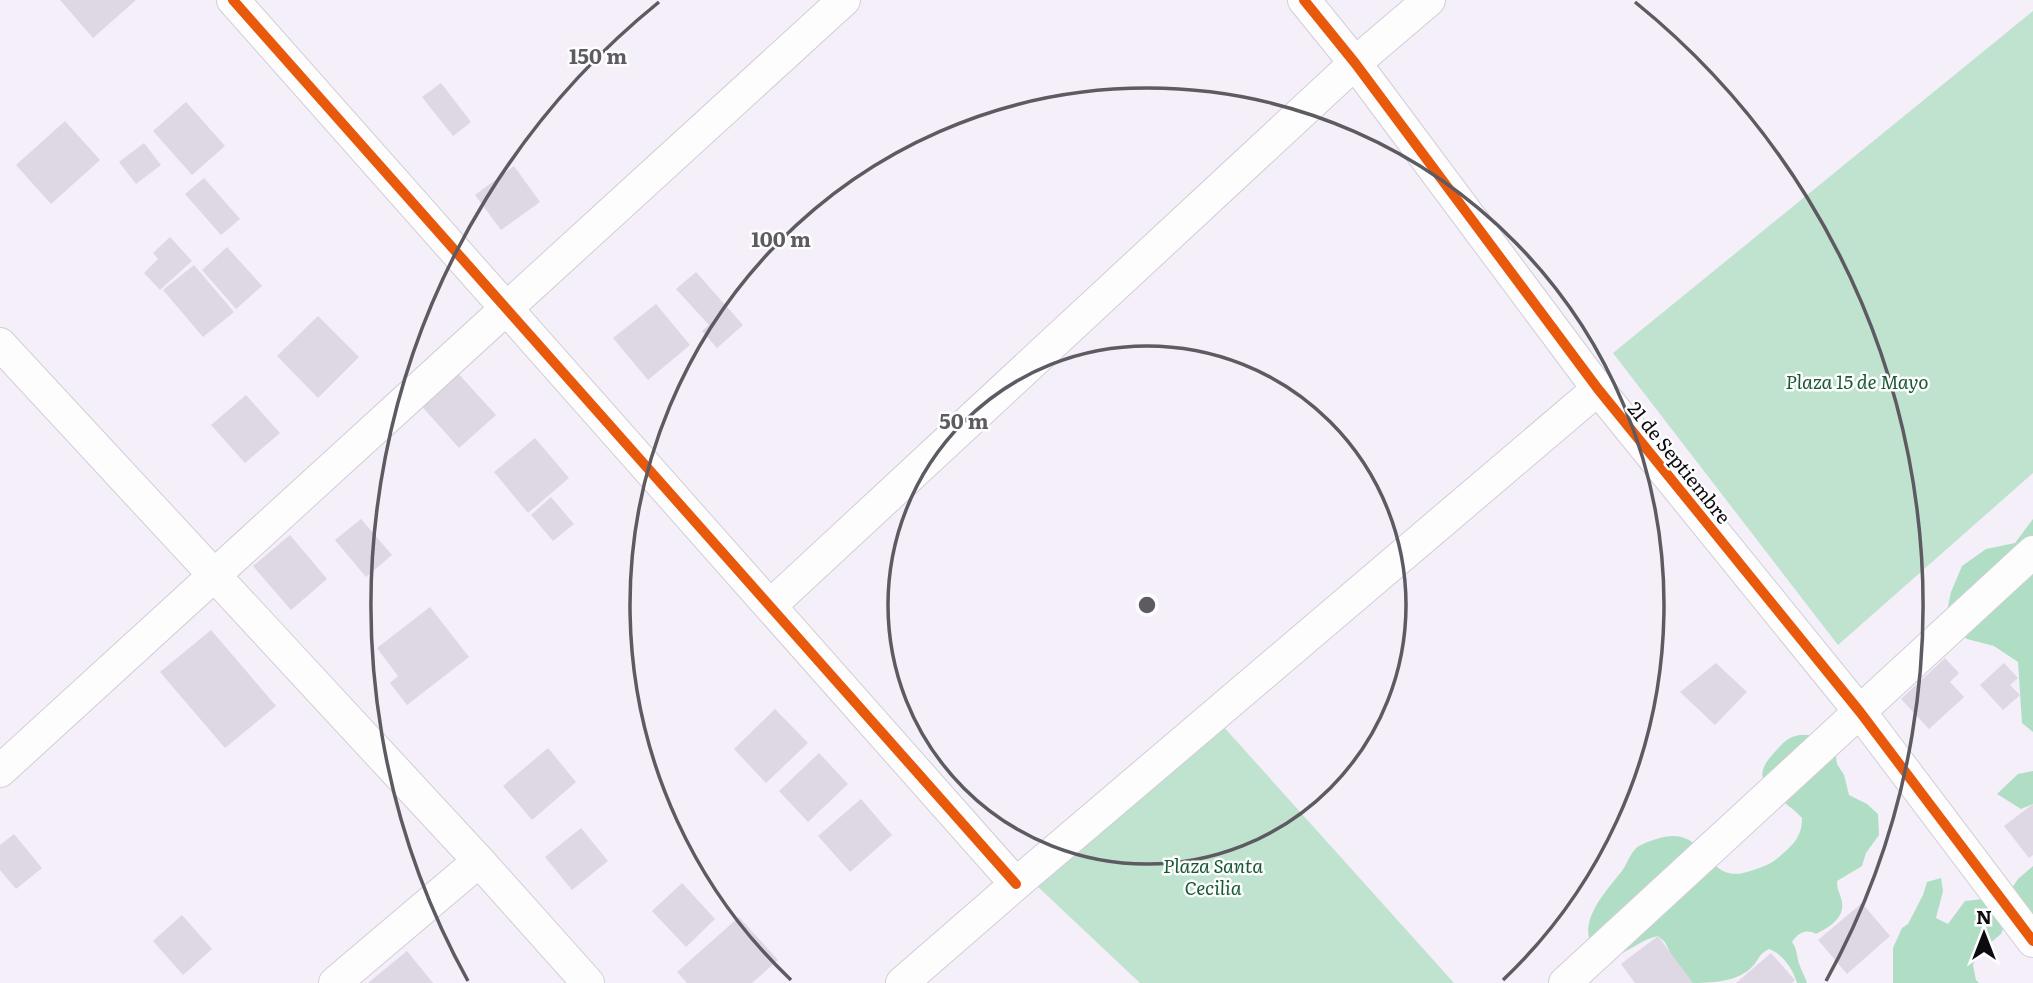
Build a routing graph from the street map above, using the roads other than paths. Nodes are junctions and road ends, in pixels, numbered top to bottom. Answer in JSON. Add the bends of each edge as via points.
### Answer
{"nodes":[{"id":1,"x":844,"y":0,"type":"edge"},
{"id":2,"x":1304,"y":0,"type":"edge"},
{"id":3,"x":1429,"y":0,"type":"edge"},
{"id":4,"x":237,"y":1,"type":"edge"},
{"id":5,"x":1355,"y":63,"type":"junction"},
{"id":6,"x":506,"y":308,"type":"junction"},
{"id":7,"x":0,"y":344,"type":"edge"},
{"id":8,"x":1598,"y":389,"type":"junction"},
{"id":9,"x":2033,"y":552,"type":"edge"},
{"id":10,"x":214,"y":575,"type":"junction"},
{"id":11,"x":770,"y":606,"type":"junction"},
{"id":12,"x":1860,"y":712,"type":"junction"},
{"id":13,"x":0,"y":771,"type":"edge"},
{"id":14,"x":478,"y":861,"type":"junction"},
{"id":15,"x":1016,"y":884,"type":"junction"},
{"id":16,"x":2033,"y":942,"type":"edge"},
{"id":17,"x":335,"y":983,"type":"edge"},
{"id":18,"x":589,"y":983,"type":"edge"},
{"id":19,"x":902,"y":983,"type":"edge"},
{"id":20,"x":1565,"y":983,"type":"edge"}],
"edges":[{"from":1,"to":6,"type":"street"},
{"from":2,"to":5,"type":"street","name":"21 de Septiembre"},
{"from":3,"to":5,"type":"street"},
{"from":4,"to":6,"type":"street"},
{"from":5,"to":8,"type":"street","name":"21 de Septiembre"},
{"from":5,"to":11,"type":"street"},
{"from":6,"to":10,"type":"street"},
{"from":6,"to":11,"type":"street"},
{"from":7,"to":10,"type":"street"},
{"from":8,"to":12,"type":"street","name":"21 de Septiembre"},
{"from":8,"to":15,"type":"street"},
{"from":9,"to":12,"type":"street"},
{"from":10,"to":13,"type":"street"},
{"from":10,"to":14,"type":"street"},
{"from":11,"to":15,"type":"street"},
{"from":12,"to":16,"type":"street","name":"21 de Septiembre"},
{"from":12,"to":20,"type":"street"},
{"from":14,"to":17,"type":"street"},
{"from":14,"to":18,"type":"street"},
{"from":15,"to":19,"type":"street"}]}
